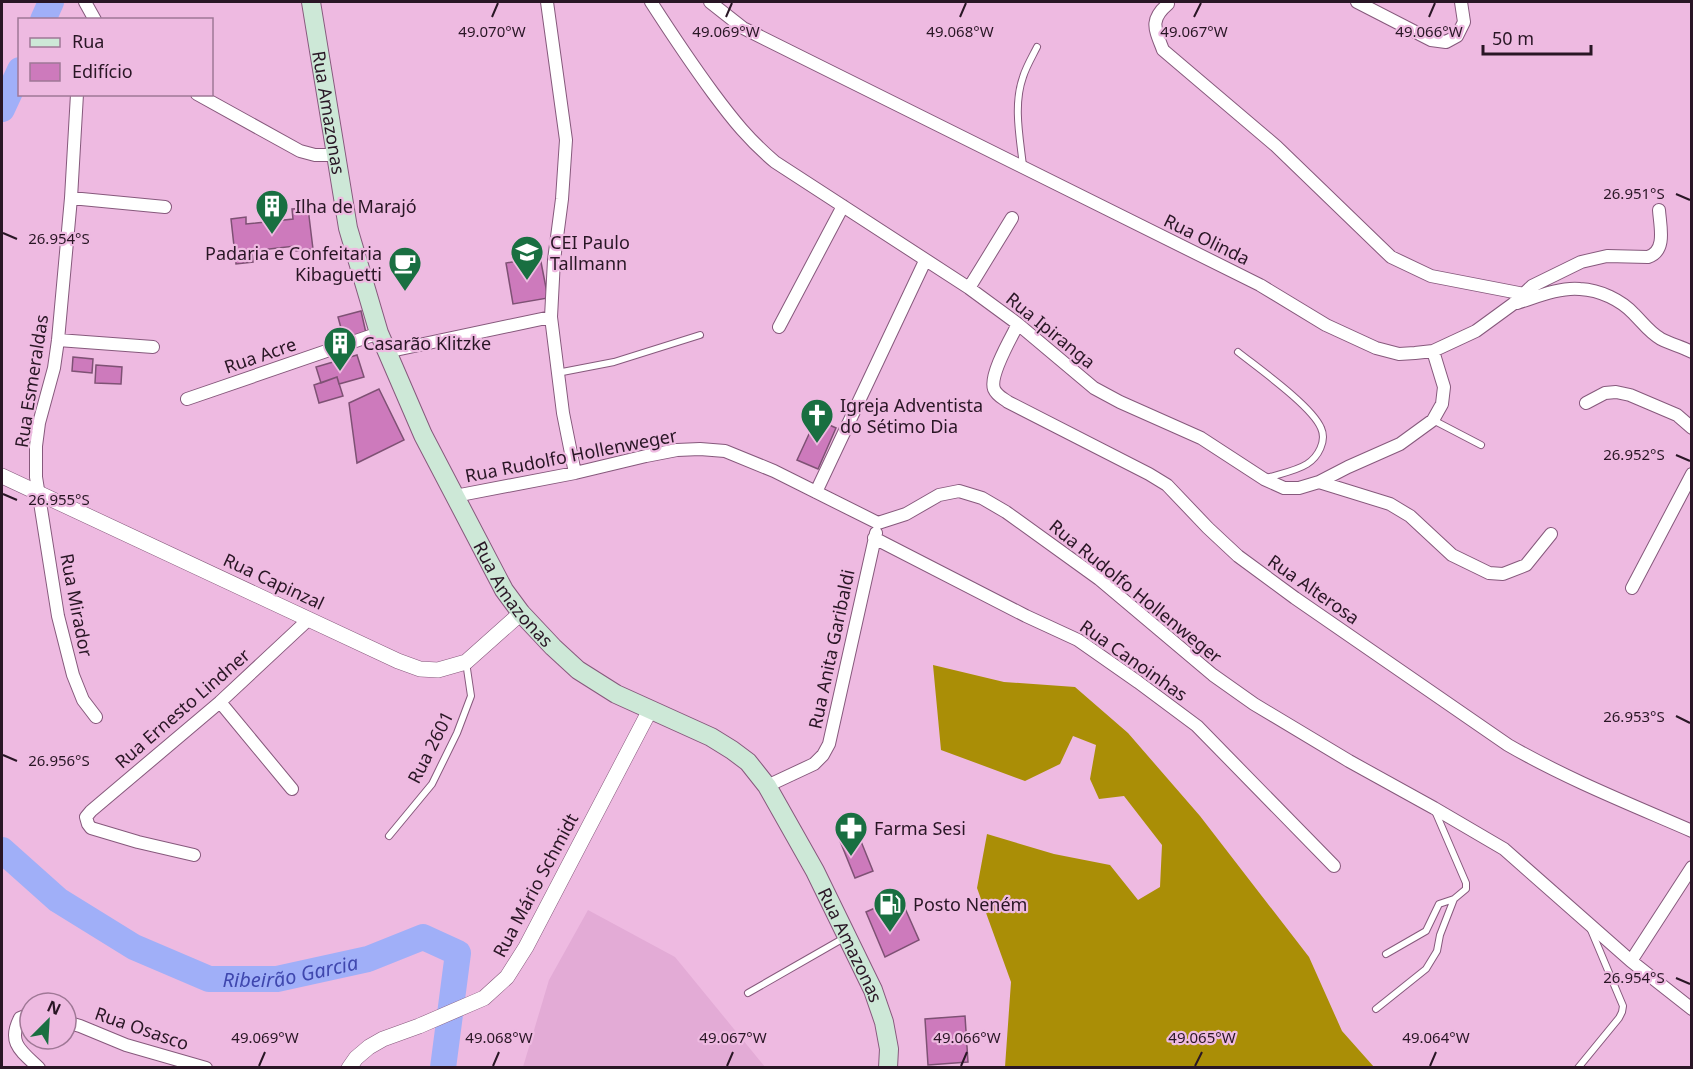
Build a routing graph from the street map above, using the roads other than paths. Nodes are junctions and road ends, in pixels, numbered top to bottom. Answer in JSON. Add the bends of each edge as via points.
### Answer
{"nodes":[{"id":1,"x":85,"y":2,"type":"edge"},
{"id":2,"x":311,"y":2,"type":"edge"},
{"id":3,"x":547,"y":2,"type":"edge"},
{"id":4,"x":651,"y":2,"type":"edge"},
{"id":5,"x":1358,"y":2,"type":"edge"},
{"id":6,"x":1461,"y":2,"type":"edge"},
{"id":7,"x":717,"y":4,"type":"edge"},
{"id":8,"x":1168,"y":4,"type":"dead end"},
{"id":9,"x":94,"y":18,"type":"edge"},
{"id":10,"x":1037,"y":47,"type":"dead end"},
{"id":11,"x":77,"y":96,"type":"edge"},
{"id":12,"x":201,"y":96,"type":"edge"},
{"id":13,"x":337,"y":155,"type":"junction"},
{"id":14,"x":1023,"y":166,"type":"junction"},
{"id":15,"x":71,"y":198,"type":"junction"},
{"id":16,"x":843,"y":206,"type":"junction"},
{"id":17,"x":165,"y":207,"type":"dead end"},
{"id":18,"x":1659,"y":210,"type":"dead end"},
{"id":19,"x":1012,"y":218,"type":"dead end"},
{"id":20,"x":925,"y":261,"type":"junction"},
{"id":21,"x":969,"y":288,"type":"junction"},
{"id":22,"x":1524,"y":294,"type":"junction"},
{"id":23,"x":1513,"y":304,"type":"junction"},
{"id":24,"x":551,"y":317,"type":"junction"},
{"id":25,"x":1018,"y":324,"type":"junction"},
{"id":26,"x":779,"y":327,"type":"dead end"},
{"id":27,"x":379,"y":333,"type":"junction"},
{"id":28,"x":700,"y":335,"type":"dead end"},
{"id":29,"x":58,"y":340,"type":"junction"},
{"id":30,"x":153,"y":347,"type":"dead end"},
{"id":31,"x":1433,"y":351,"type":"junction"},
{"id":32,"x":386,"y":352,"type":"junction"},
{"id":33,"x":1238,"y":352,"type":"dead end"},
{"id":34,"x":1692,"y":352,"type":"edge"},
{"id":35,"x":557,"y":373,"type":"junction"},
{"id":36,"x":187,"y":399,"type":"dead end"},
{"id":37,"x":1586,"y":404,"type":"dead end"},
{"id":38,"x":1433,"y":420,"type":"junction"},
{"id":39,"x":1692,"y":428,"type":"edge"},
{"id":40,"x":1481,"y":445,"type":"dead end"},
{"id":41,"x":575,"y":472,"type":"junction"},
{"id":42,"x":1692,"y":474,"type":"edge"},
{"id":43,"x":2,"y":476,"type":"edge"},
{"id":44,"x":1264,"y":479,"type":"junction"},
{"id":45,"x":1319,"y":482,"type":"junction"},
{"id":46,"x":816,"y":492,"type":"junction"},
{"id":47,"x":39,"y":493,"type":"junction"},
{"id":48,"x":455,"y":496,"type":"junction"},
{"id":49,"x":878,"y":523,"type":"junction"},
{"id":50,"x":1551,"y":534,"type":"dead end"},
{"id":51,"x":874,"y":538,"type":"junction"},
{"id":52,"x":1632,"y":588,"type":"dead end"},
{"id":53,"x":521,"y":613,"type":"junction"},
{"id":54,"x":309,"y":619,"type":"junction"},
{"id":55,"x":466,"y":662,"type":"junction"},
{"id":56,"x":220,"y":702,"type":"junction"},
{"id":57,"x":650,"y":710,"type":"junction"},
{"id":58,"x":96,"y":717,"type":"dead end"},
{"id":59,"x":767,"y":786,"type":"junction"},
{"id":60,"x":292,"y":789,"type":"dead end"},
{"id":61,"x":1434,"y":808,"type":"junction"},
{"id":62,"x":1692,"y":831,"type":"edge"},
{"id":63,"x":389,"y":836,"type":"dead end"},
{"id":64,"x":194,"y":855,"type":"dead end"},
{"id":65,"x":1334,"y":866,"type":"dead end"},
{"id":66,"x":1692,"y":867,"type":"edge"},
{"id":67,"x":1454,"y":899,"type":"junction"},
{"id":68,"x":1588,"y":924,"type":"junction"},
{"id":69,"x":848,"y":936,"type":"junction"},
{"id":70,"x":1386,"y":954,"type":"dead end"},
{"id":71,"x":1631,"y":961,"type":"junction"},
{"id":72,"x":748,"y":993,"type":"dead end"},
{"id":73,"x":1376,"y":1008,"type":"dead end"},
{"id":74,"x":1692,"y":1009,"type":"edge"},
{"id":75,"x":18,"y":1022,"type":"edge"},
{"id":76,"x":78,"y":1025,"type":"edge"},
{"id":77,"x":18,"y":1047,"type":"edge"},
{"id":78,"x":20,"y":1051,"type":"edge"},
{"id":79,"x":39,"y":1068,"type":"edge"},
{"id":80,"x":206,"y":1068,"type":"edge"},
{"id":81,"x":349,"y":1068,"type":"edge"},
{"id":82,"x":888,"y":1068,"type":"edge"},
{"id":83,"x":1578,"y":1068,"type":"edge"}],
"edges":[{"from":1,"to":9,"type":"street"},
{"from":2,"to":13,"type":"main road","name":"Rua Amazonas"},
{"from":3,"to":24,"type":"street","via":[[566,140]]},
{"from":4,"to":16,"type":"street","name":"Rua Ipiranga","via":[[739,128],[775,162]]},
{"from":5,"to":6,"type":"street","via":[[1431,40],[1446,42],[1457,36],[1464,22]]},
{"from":7,"to":14,"type":"street","name":"Rua Olinda","via":[[743,28]]},
{"from":8,"to":22,"type":"street","via":[[1158,13],[1155,28],[1163,50],[1276,146],[1391,257],[1431,276]]},
{"from":10,"to":14,"type":"lane","via":[[1022,77],[1019,96]]},
{"from":11,"to":15,"type":"street","name":"Rua Esmeraldas"},
{"from":12,"to":13,"type":"street","via":[[300,151]]},
{"from":13,"to":27,"type":"main road","name":"Rua Amazonas","via":[[348,228]]},
{"from":14,"to":31,"type":"street","name":"Rua Olinda","via":[[1376,348],[1399,354]]},
{"from":15,"to":17,"type":"street"},
{"from":15,"to":29,"type":"street","name":"Rua Esmeraldas"},
{"from":16,"to":20,"type":"street","name":"Rua Ipiranga"},
{"from":16,"to":26,"type":"street"},
{"from":18,"to":22,"type":"street","name":"Rua Olinda","via":[[1659,250],[1653,255],[1607,256],[1581,262],[1532,286]]},
{"from":19,"to":21,"type":"street"},
{"from":20,"to":21,"type":"street","name":"Rua Ipiranga"},
{"from":20,"to":46,"type":"street"},
{"from":21,"to":25,"type":"street","name":"Rua Ipiranga"},
{"from":22,"to":23,"type":"street","name":"Rua Olinda"},
{"from":23,"to":31,"type":"street","name":"Rua Olinda","via":[[1476,331]]},
{"from":23,"to":34,"type":"street","via":[[1555,292],[1598,292],[1616,299],[1661,339]]},
{"from":24,"to":32,"type":"street"},
{"from":24,"to":35,"type":"street"},
{"from":25,"to":44,"type":"street","name":"Rua Ipiranga","via":[[1094,388],[1201,438]]},
{"from":25,"to":62,"type":"street","name":"Rua Alterosa","via":[[994,376],[997,395],[1167,485],[1238,556],[1508,745],[1582,783]]},
{"from":27,"to":32,"type":"main road","name":"Rua Amazonas"},
{"from":27,"to":36,"type":"street","name":"Rua Acre"},
{"from":28,"to":35,"type":"lane","via":[[614,362]]},
{"from":29,"to":30,"type":"street"},
{"from":29,"to":47,"type":"street","name":"Rua Esmeraldas","via":[[36,446]]},
{"from":31,"to":38,"type":"street","via":[[1444,387],[1442,405]]},
{"from":32,"to":48,"type":"main road","name":"Rua Amazonas"},
{"from":33,"to":44,"type":"lane","via":[[1313,416],[1323,434],[1317,455],[1306,465]]},
{"from":35,"to":41,"type":"street"},
{"from":37,"to":39,"type":"street","via":[[1605,393],[1630,395],[1677,415]]},
{"from":38,"to":40,"type":"lane"},
{"from":38,"to":45,"type":"street","name":"Rua Ipiranga","via":[[1400,444]]},
{"from":41,"to":46,"type":"street","name":"Rua Rudolfo Hollenweger","via":[[677,450],[725,451]]},
{"from":41,"to":48,"type":"street","name":"Rua Rudolfo Hollenweger"},
{"from":42,"to":52,"type":"street"},
{"from":43,"to":47,"type":"street","name":"Rua Capinzal"},
{"from":44,"to":45,"type":"street","name":"Rua Ipiranga","via":[[1284,488]]},
{"from":45,"to":50,"type":"street","via":[[1390,504],[1410,516],[1452,555],[1489,573],[1503,574],[1526,565]]},
{"from":46,"to":49,"type":"street","name":"Rua Rudolfo Hollenweger"},
{"from":47,"to":54,"type":"street","name":"Rua Capinzal"},
{"from":47,"to":58,"type":"street","name":"Rua Mirador","via":[[58,616],[73,675],[83,700]]},
{"from":48,"to":53,"type":"main road","name":"Rua Amazonas","via":[[504,590]]},
{"from":49,"to":51,"type":"street","name":"Rua Anita Garibaldi"},
{"from":49,"to":61,"type":"street","name":"Rua Rudolfo Hollenweger","via":[[906,514],[939,495],[959,491],[982,498],[1099,579],[1254,704]]},
{"from":51,"to":59,"type":"street","name":"Rua Anita Garibaldi","via":[[829,744],[814,764]]},
{"from":51,"to":65,"type":"street","name":"Rua Canoinhas","via":[[1078,640],[1138,682],[1197,726]]},
{"from":53,"to":55,"type":"street","name":"Rua Capinzal"},
{"from":53,"to":57,"type":"main road","name":"Rua Amazonas","via":[[578,670]]},
{"from":54,"to":55,"type":"street","name":"Rua Capinzal","via":[[420,669],[438,670]]},
{"from":54,"to":56,"type":"street","name":"Rua Ernesto Lindner"},
{"from":55,"to":63,"type":"lane","name":"Rua 2601","via":[[471,696],[457,733],[432,784]]},
{"from":56,"to":60,"type":"street"},
{"from":56,"to":64,"type":"street","name":"Rua Ernesto Lindner","via":[[86,818],[91,828]]},
{"from":57,"to":59,"type":"main road","name":"Rua Amazonas","via":[[732,750],[748,762]]},
{"from":57,"to":81,"type":"street","name":"Rua Mário Schmidt","via":[[507,977],[484,998],[369,1047]]},
{"from":59,"to":69,"type":"main road","name":"Rua Amazonas"},
{"from":61,"to":67,"type":"lane","via":[[1466,883],[1466,889]]},
{"from":61,"to":68,"type":"street","name":"Rua Rudolfo Hollenweger","via":[[1504,849]]},
{"from":66,"to":71,"type":"street"},
{"from":67,"to":70,"type":"lane","via":[[1439,904],[1426,931]]},
{"from":67,"to":73,"type":"lane","via":[[1437,951],[1426,969]]},
{"from":68,"to":71,"type":"street","name":"Rua Rudolfo Hollenweger"},
{"from":68,"to":83,"type":"lane","via":[[1623,1012]]},
{"from":69,"to":72,"type":"lane"},
{"from":69,"to":82,"type":"main road","name":"Rua Amazonas","via":[[884,1022]]},
{"from":71,"to":74,"type":"street","name":"Rua Rudolfo Hollenweger"},
{"from":75,"to":77,"type":"street","via":[[14,1029]]},
{"from":76,"to":80,"type":"street","name":"Rua Osasco","via":[[126,1045]]},
{"from":78,"to":79,"type":"street"}]}
